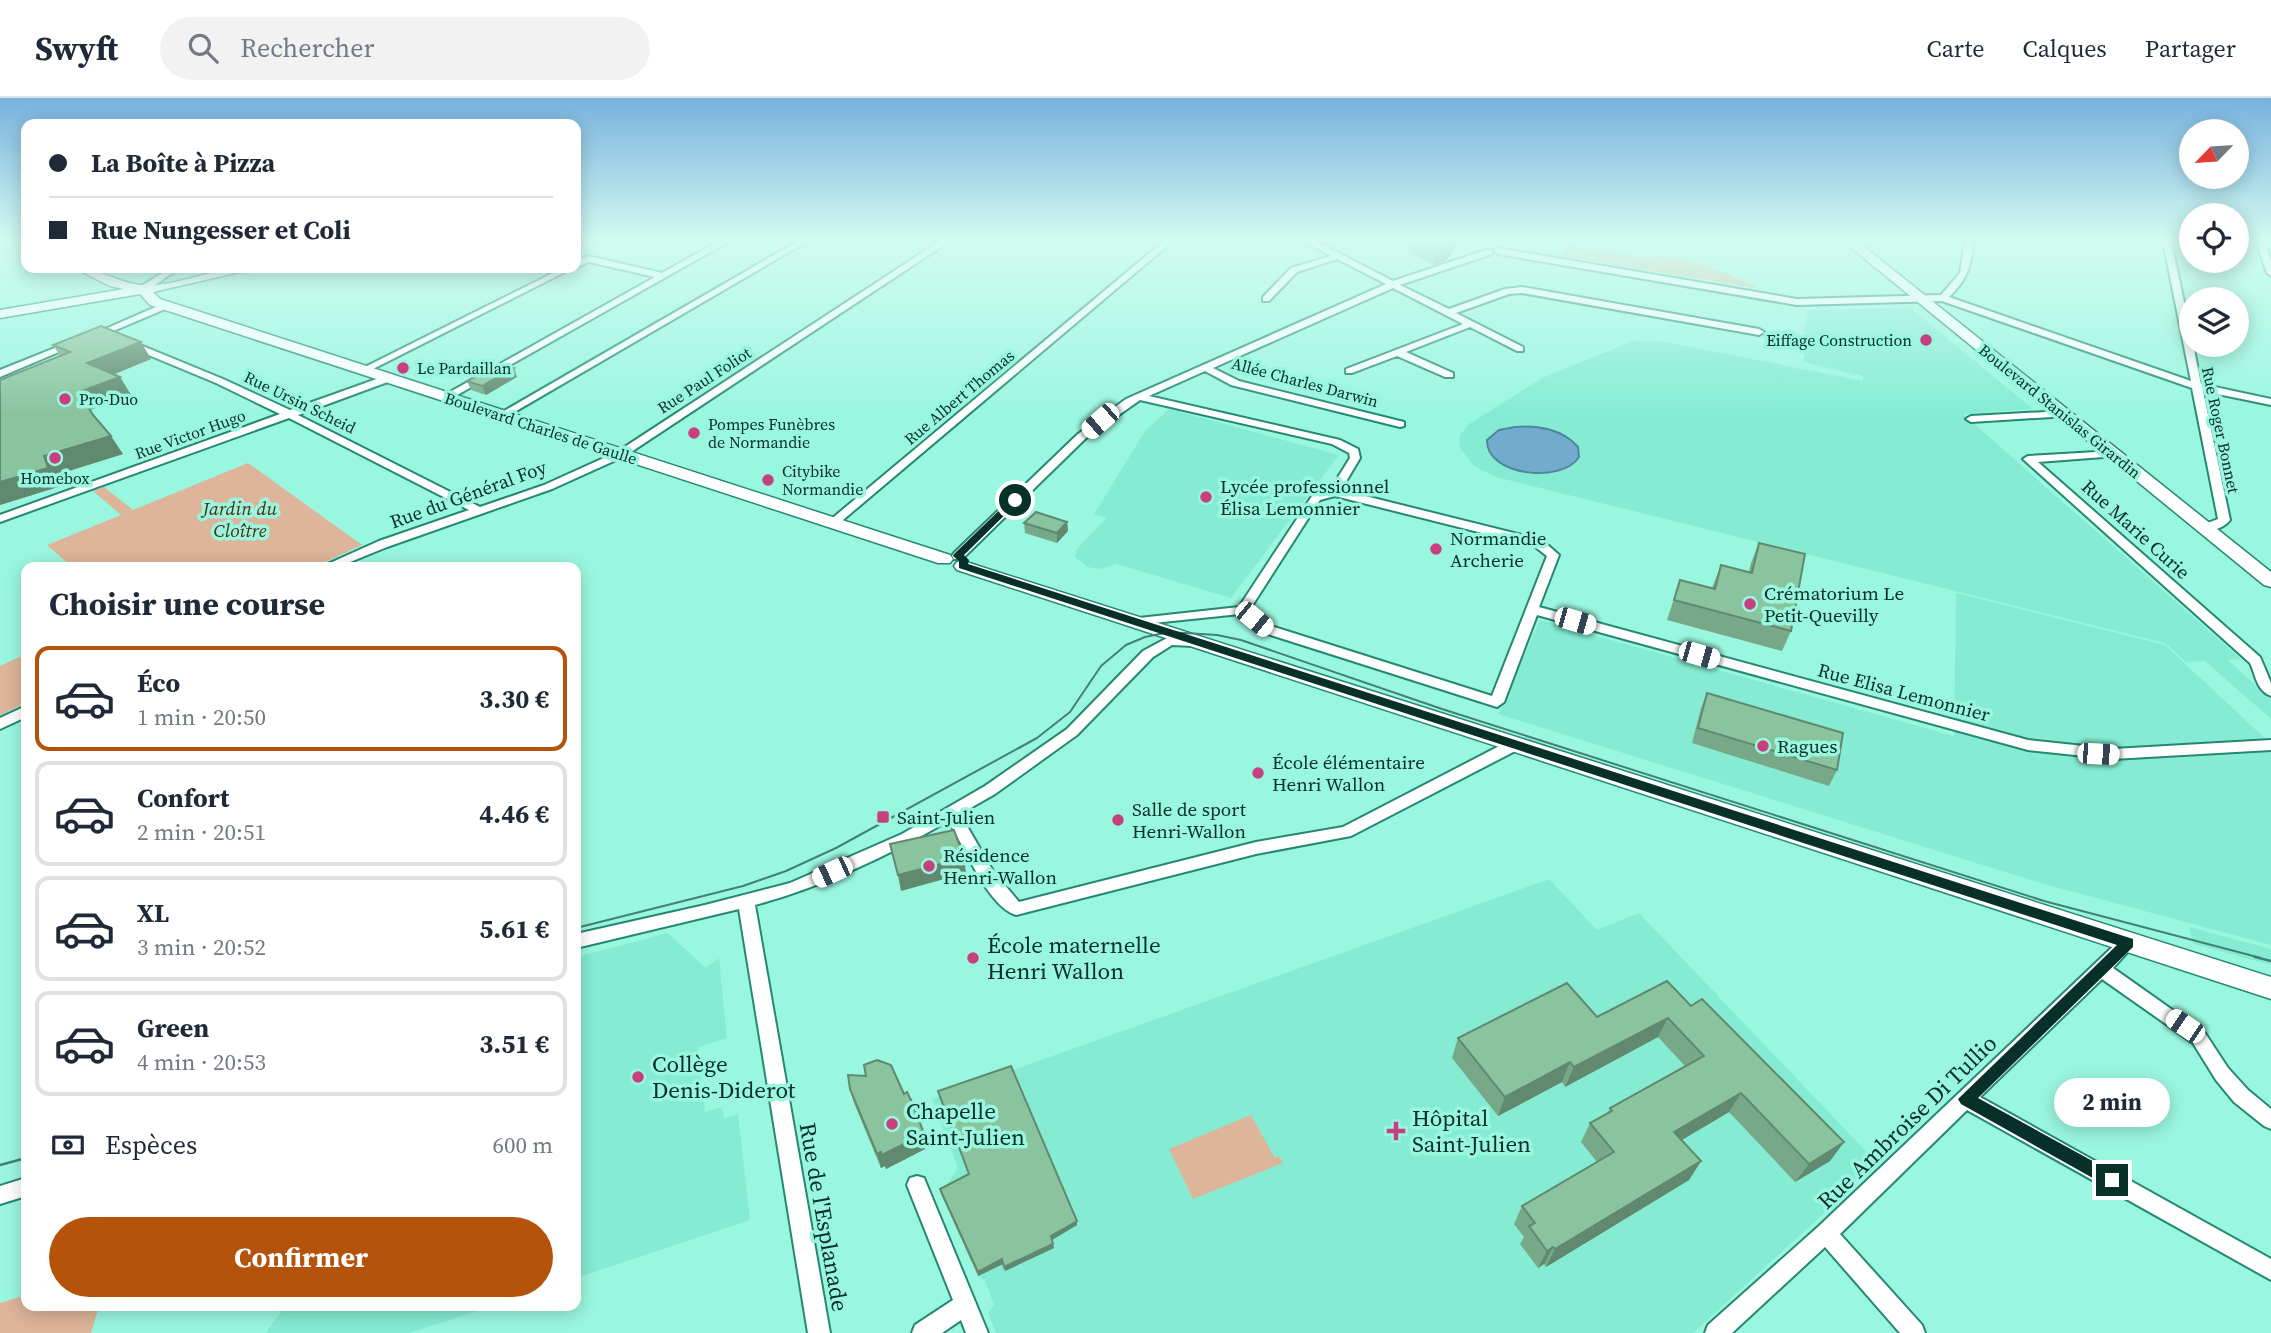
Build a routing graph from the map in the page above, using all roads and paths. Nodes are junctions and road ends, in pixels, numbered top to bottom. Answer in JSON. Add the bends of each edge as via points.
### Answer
{"nodes":[{"id":1,"x":88,"y":299,"type":"edge"},
{"id":2,"x":121,"y":299,"type":"edge"},
{"id":3,"x":151,"y":299,"type":"edge"},
{"id":4,"x":507,"y":299,"type":"edge"},
{"id":5,"x":622,"y":299,"type":"edge"},
{"id":6,"x":704,"y":299,"type":"edge"},
{"id":7,"x":858,"y":299,"type":"edge"},
{"id":8,"x":1100,"y":299,"type":"edge"},
{"id":9,"x":1360,"y":299,"type":"edge"},
{"id":10,"x":1422,"y":299,"type":"edge"},
{"id":11,"x":1487,"y":299,"type":"edge"},
{"id":12,"x":1571,"y":299,"type":"edge"},
{"id":13,"x":1778,"y":299,"type":"edge"},
{"id":14,"x":1921,"y":299,"type":"junction"},
{"id":15,"x":1929,"y":299,"type":"edge"},
{"id":16,"x":1945,"y":299,"type":"edge"},
{"id":17,"x":2178,"y":299,"type":"edge"},
{"id":18,"x":167,"y":305,"type":"junction"},
{"id":19,"x":1449,"y":312,"type":"junction"},
{"id":20,"x":0,"y":314,"type":"edge"},
{"id":21,"x":0,"y":320,"type":"edge"},
{"id":22,"x":1471,"y":324,"type":"junction"},
{"id":23,"x":1759,"y":332,"type":"dead end"},
{"id":24,"x":101,"y":333,"type":"junction"},
{"id":25,"x":1520,"y":349,"type":"dead end"},
{"id":26,"x":1397,"y":352,"type":"junction"},
{"id":27,"x":1204,"y":367,"type":"junction"},
{"id":28,"x":364,"y":370,"type":"junction"},
{"id":29,"x":1349,"y":371,"type":"dead end"},
{"id":30,"x":0,"y":374,"type":"edge"},
{"id":31,"x":1449,"y":375,"type":"dead end"},
{"id":32,"x":389,"y":378,"type":"junction"},
{"id":33,"x":2195,"y":386,"type":"junction"},
{"id":34,"x":446,"y":397,"type":"junction"},
{"id":35,"x":1138,"y":397,"type":"junction"},
{"id":36,"x":2271,"y":402,"type":"edge"},
{"id":37,"x":293,"y":414,"type":"junction"},
{"id":38,"x":2064,"y":414,"type":"junction"},
{"id":39,"x":502,"y":415,"type":"junction"},
{"id":40,"x":1970,"y":419,"type":"dead end"},
{"id":41,"x":1400,"y":424,"type":"dead end"},
{"id":42,"x":621,"y":454,"type":"junction"},
{"id":43,"x":2113,"y":454,"type":"junction"},
{"id":44,"x":1334,"y":492,"type":"junction"},
{"id":45,"x":478,"y":511,"type":"junction"},
{"id":46,"x":0,"y":519,"type":"edge"},
{"id":47,"x":833,"y":523,"type":"junction"},
{"id":48,"x":2203,"y":527,"type":"junction"},
{"id":49,"x":955,"y":560,"type":"junction"},
{"id":50,"x":340,"y":562,"type":"edge"},
{"id":51,"x":2271,"y":581,"type":"edge"},
{"id":52,"x":1243,"y":610,"type":"junction"},
{"id":53,"x":1534,"y":610,"type":"junction"},
{"id":54,"x":1139,"y":622,"type":"junction"},
{"id":55,"x":1205,"y":643,"type":"junction"},
{"id":56,"x":2265,"y":673,"type":"edge"},
{"id":57,"x":2271,"y":691,"type":"edge"},
{"id":58,"x":21,"y":714,"type":"edge"},
{"id":59,"x":0,"y":724,"type":"edge"},
{"id":60,"x":1516,"y":744,"type":"junction"},
{"id":61,"x":2271,"y":745,"type":"edge"},
{"id":62,"x":951,"y":813,"type":"junction"},
{"id":63,"x":746,"y":902,"type":"junction"},
{"id":64,"x":581,"y":940,"type":"edge"},
{"id":65,"x":2128,"y":943,"type":"junction"},
{"id":66,"x":2102,"y":969,"type":"junction"},
{"id":67,"x":2271,"y":988,"type":"edge"},
{"id":68,"x":1966,"y":1099,"type":"junction"},
{"id":69,"x":2271,"y":1120,"type":"edge"},
{"id":70,"x":917,"y":1185,"type":"dead end"},
{"id":71,"x":21,"y":1189,"type":"edge"},
{"id":72,"x":0,"y":1195,"type":"edge"},
{"id":73,"x":1826,"y":1233,"type":"junction"},
{"id":74,"x":2271,"y":1270,"type":"edge"},
{"id":75,"x":965,"y":1304,"type":"junction"},
{"id":76,"x":819,"y":1333,"type":"edge"},
{"id":77,"x":923,"y":1333,"type":"edge"},
{"id":78,"x":977,"y":1333,"type":"edge"},
{"id":79,"x":1716,"y":1333,"type":"edge"},
{"id":80,"x":1914,"y":1333,"type":"edge"}],
"edges":[{"from":1,"to":20,"type":"street"},
{"from":2,"to":21,"type":"street"},
{"from":3,"to":18,"type":"street","name":"Boulevard Charles de Gaulle"},
{"from":4,"to":28,"type":"street"},
{"from":5,"to":34,"type":"street"},
{"from":6,"to":39,"type":"street"},
{"from":7,"to":42,"type":"street","name":"Rue Paul Foliot"},
{"from":8,"to":47,"type":"street","name":"Rue Albert Thomas"},
{"from":9,"to":27,"type":"street"},
{"from":10,"to":19,"type":"street"},
{"from":11,"to":19,"type":"street"},
{"from":12,"to":23,"type":"street"},
{"from":13,"to":14,"type":"street"},
{"from":14,"to":15,"type":"street"},
{"from":14,"to":38,"type":"street","name":"Boulevard Stanislas Girardin"},
{"from":16,"to":33,"type":"street"},
{"from":17,"to":33,"type":"street","name":"Rue Roger Bonnet"},
{"from":18,"to":24,"type":"street"},
{"from":18,"to":28,"type":"street","name":"Boulevard Charles de Gaulle"},
{"from":19,"to":22,"type":"street"},
{"from":22,"to":25,"type":"street"},
{"from":22,"to":26,"type":"street"},
{"from":24,"to":30,"type":"street"},
{"from":24,"to":37,"type":"street","name":"Rue Ursin Scheid"},
{"from":26,"to":29,"type":"street"},
{"from":26,"to":31,"type":"street"},
{"from":27,"to":35,"type":"street"},
{"from":27,"to":41,"type":"street","name":"Allée Charles Darwin","via":[[1235,383]]},
{"from":28,"to":32,"type":"street","name":"Boulevard Charles de Gaulle"},
{"from":32,"to":34,"type":"street","name":"Boulevard Charles de Gaulle"},
{"from":32,"to":37,"type":"street","name":"Rue Victor Hugo"},
{"from":33,"to":36,"type":"street"},
{"from":33,"to":48,"type":"street","name":"Rue Roger Bonnet","via":[[2224,520]]},
{"from":34,"to":39,"type":"street","name":"Boulevard Charles de Gaulle"},
{"from":35,"to":44,"type":"street","via":[[1346,446],[1355,458]]},
{"from":35,"to":49,"type":"street","via":[[1082,436]]},
{"from":37,"to":45,"type":"street","name":"Rue Ursin Scheid"},
{"from":37,"to":46,"type":"street","name":"Rue Victor Hugo"},
{"from":38,"to":40,"type":"street"},
{"from":38,"to":43,"type":"street","name":"Boulevard Stanislas Girardin"},
{"from":39,"to":42,"type":"street","name":"Boulevard Charles de Gaulle"},
{"from":42,"to":45,"type":"street","name":"Rue du Général Foy","via":[[548,487]]},
{"from":42,"to":47,"type":"street","name":"Boulevard Charles de Gaulle"},
{"from":43,"to":48,"type":"street","name":"Boulevard Stanislas Girardin"},
{"from":43,"to":56,"type":"street","name":"Rue Marie Curie","via":[[2028,459]]},
{"from":44,"to":52,"type":"street","via":[[1316,499]]},
{"from":44,"to":53,"type":"street","via":[[1538,543],[1553,555]]},
{"from":45,"to":50,"type":"street","name":"Rue du Général Foy"},
{"from":47,"to":49,"type":"street","name":"Boulevard Charles de Gaulle"},
{"from":48,"to":51,"type":"street","name":"Boulevard Stanislas Girardin"},
{"from":49,"to":54,"type":"street","name":"Boulevard Charles de Gaulle"},
{"from":52,"to":53,"type":"street","via":[[1266,629],[1497,702]]},
{"from":52,"to":54,"type":"street"},
{"from":53,"to":61,"type":"street","name":"Rue Elisa Lemonnier","via":[[2028,745],[2113,754]]},
{"from":54,"to":55,"type":"street","name":"Boulevard Charles de Gaulle"},
{"from":55,"to":60,"type":"street","name":"Boulevard Charles de Gaulle"},
{"from":55,"to":62,"type":"street","via":[[1169,641],[1148,654],[1072,732]]},
{"from":56,"to":57,"type":"street","name":"Rue Marie Curie","via":[[2261,681]]},
{"from":58,"to":59,"type":"street"},
{"from":60,"to":62,"type":"street","via":[[1346,832],[1256,848],[1016,909],[997,893]]},
{"from":60,"to":65,"type":"street","name":"Boulevard Charles de Gaulle"},
{"from":62,"to":63,"type":"street","via":[[813,880]]},
{"from":63,"to":64,"type":"street"},
{"from":63,"to":76,"type":"street","name":"Rue de l'Esplanade"},
{"from":65,"to":66,"type":"street","name":"Rue Ambroise Di Tullio"},
{"from":65,"to":67,"type":"street","name":"Boulevard Charles de Gaulle"},
{"from":66,"to":68,"type":"street","name":"Rue Ambroise Di Tullio"},
{"from":66,"to":69,"type":"street","via":[[2199,1038],[2241,1096]]},
{"from":68,"to":73,"type":"street","name":"Rue Ambroise Di Tullio"},
{"from":68,"to":74,"type":"street"},
{"from":70,"to":75,"type":"street"},
{"from":71,"to":72,"type":"street"},
{"from":73,"to":79,"type":"street","name":"Rue Ambroise Di Tullio"},
{"from":73,"to":80,"type":"street"},
{"from":75,"to":77,"type":"street"},
{"from":75,"to":78,"type":"street"}]}
